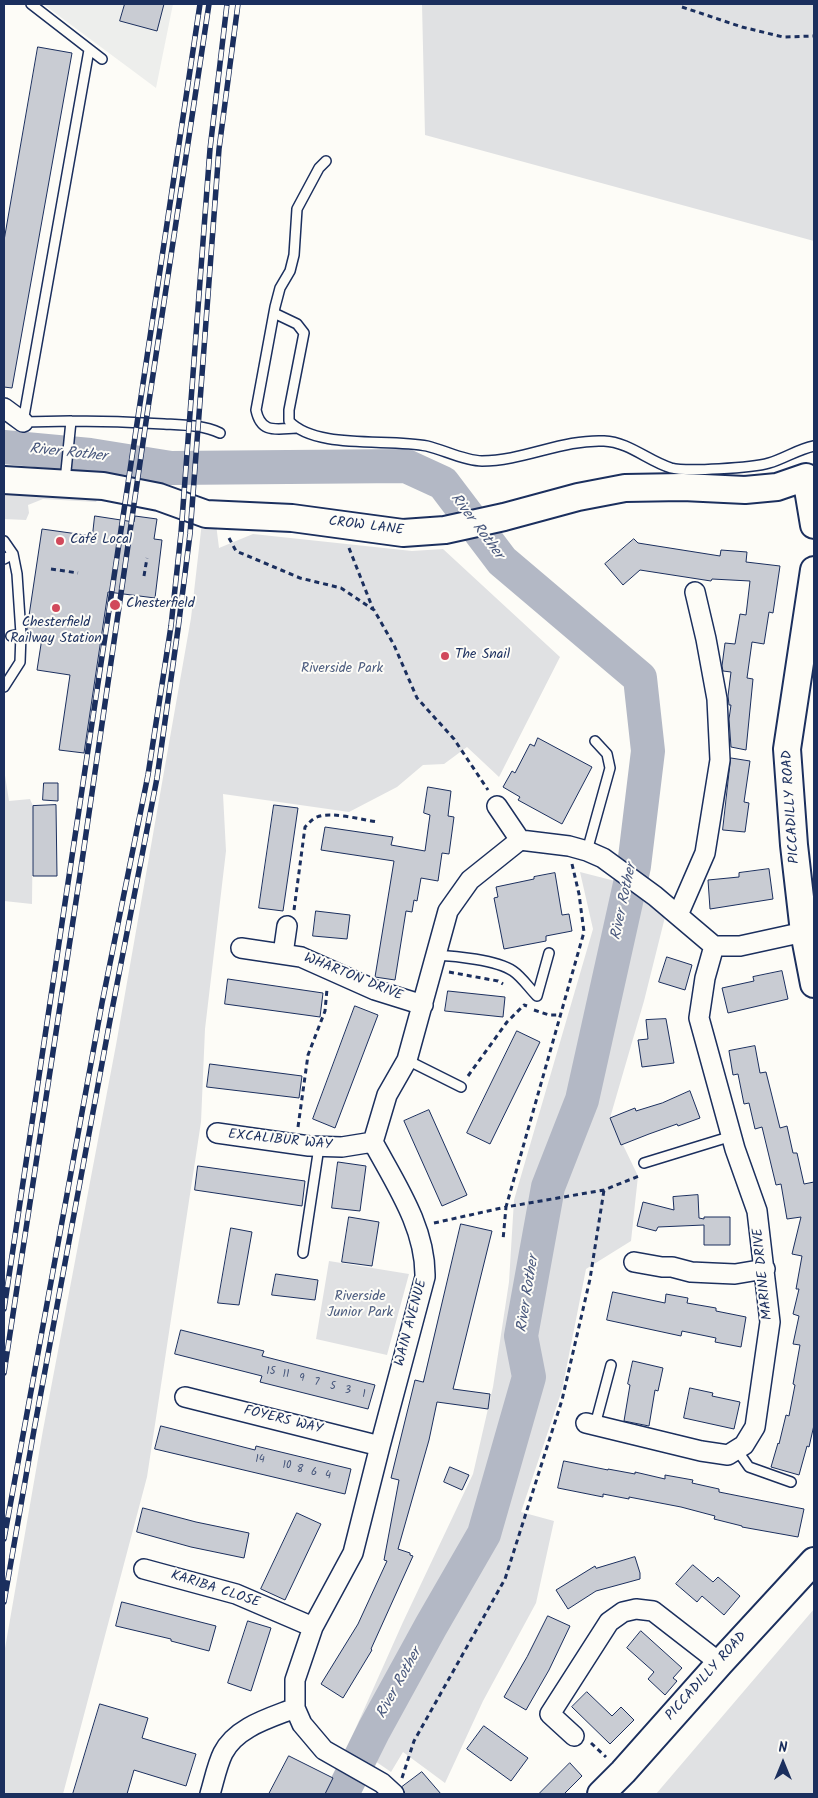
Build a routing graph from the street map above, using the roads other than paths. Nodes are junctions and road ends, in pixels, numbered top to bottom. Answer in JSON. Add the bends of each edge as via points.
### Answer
{"nodes":[{"id":1,"x":31,"y":4,"type":"edge"},
{"id":2,"x":89,"y":50,"type":"junction"},
{"id":3,"x":102,"y":59,"type":"dead end"},
{"id":4,"x":326,"y":160,"type":"dead end"},
{"id":5,"x":274,"y":313,"type":"junction"},
{"id":6,"x":4,"y":408,"type":"edge"},
{"id":7,"x":23,"y":422,"type":"junction"},
{"id":8,"x":71,"y":424,"type":"junction"},
{"id":9,"x":296,"y":428,"type":"junction"},
{"id":10,"x":220,"y":433,"type":"dead end"},
{"id":11,"x":814,"y":446,"type":"edge"},
{"id":12,"x":810,"y":475,"type":"edge"},
{"id":13,"x":66,"y":478,"type":"junction"},
{"id":14,"x":4,"y":480,"type":"edge"},
{"id":15,"x":814,"y":525,"type":"edge"},
{"id":16,"x":4,"y":541,"type":"edge"},
{"id":17,"x":13,"y":554,"type":"junction"},
{"id":18,"x":4,"y":559,"type":"edge"},
{"id":19,"x":814,"y":570,"type":"edge"},
{"id":20,"x":695,"y":592,"type":"dead end"},
{"id":21,"x":21,"y":634,"type":"junction"},
{"id":22,"x":10,"y":636,"type":"dead end"},
{"id":23,"x":4,"y":687,"type":"edge"},
{"id":24,"x":595,"y":741,"type":"dead end"},
{"id":25,"x":497,"y":806,"type":"road end"},
{"id":26,"x":520,"y":840,"type":"junction"},
{"id":27,"x":586,"y":852,"type":"junction"},
{"id":28,"x":678,"y":915,"type":"junction"},
{"id":29,"x":290,"y":920,"type":"road end"},
{"id":30,"x":804,"y":932,"type":"junction"},
{"id":31,"x":714,"y":946,"type":"junction"},
{"id":32,"x":241,"y":948,"type":"dead end"},
{"id":33,"x":548,"y":953,"type":"dead end"},
{"id":34,"x":283,"y":954,"type":"junction"},
{"id":35,"x":434,"y":962,"type":"junction"},
{"id":36,"x":814,"y":984,"type":"edge"},
{"id":37,"x":423,"y":1004,"type":"junction"},
{"id":38,"x":407,"y":1060,"type":"junction"},
{"id":39,"x":460,"y":1087,"type":"road end"},
{"id":40,"x":217,"y":1134,"type":"dead end"},
{"id":41,"x":732,"y":1136,"type":"junction"},
{"id":42,"x":373,"y":1142,"type":"junction"},
{"id":43,"x":319,"y":1146,"type":"junction"},
{"id":44,"x":644,"y":1163,"type":"dead end"},
{"id":45,"x":303,"y":1253,"type":"dead end"},
{"id":46,"x":634,"y":1262,"type":"dead end"},
{"id":47,"x":765,"y":1269,"type":"junction"},
{"id":48,"x":611,"y":1365,"type":"dead end"},
{"id":49,"x":186,"y":1397,"type":"dead end"},
{"id":50,"x":591,"y":1424,"type":"joint"},
{"id":51,"x":380,"y":1446,"type":"junction"},
{"id":52,"x":737,"y":1450,"type":"junction"},
{"id":53,"x":791,"y":1482,"type":"dead end"},
{"id":54,"x":814,"y":1561,"type":"edge"},
{"id":55,"x":144,"y":1568,"type":"dead end"},
{"id":56,"x":313,"y":1627,"type":"junction"},
{"id":57,"x":720,"y":1662,"type":"junction"},
{"id":58,"x":295,"y":1708,"type":"junction"},
{"id":59,"x":574,"y":1736,"type":"road end"},
{"id":60,"x":389,"y":1790,"type":"edge"},
{"id":61,"x":210,"y":1794,"type":"edge"},
{"id":62,"x":601,"y":1794,"type":"edge"}],
"edges":[{"from":1,"to":2,"type":"lane"},
{"from":2,"to":3,"type":"lane"},
{"from":2,"to":7,"type":"lane"},
{"from":4,"to":5,"type":"lane","via":[[297,209],[294,255]]},
{"from":5,"to":9,"type":"lane","via":[[296,324],[304,333],[289,410],[289,421]]},
{"from":5,"to":9,"type":"lane","via":[[256,410],[258,420],[270,429]]},
{"from":6,"to":7,"type":"street"},
{"from":7,"to":8,"type":"lane"},
{"from":8,"to":10,"type":"lane","via":[[116,421],[176,424],[209,428]]},
{"from":8,"to":13,"type":"lane"},
{"from":9,"to":11,"type":"lane","via":[[322,438],[426,446],[480,462],[583,441],[606,441],[628,447],[672,468],[749,467],[768,464]]},
{"from":12,"to":13,"type":"street","name":"CROW LANE","via":[[777,487],[745,490],[625,488],[445,530],[403,533],[292,518],[219,516],[141,493]]},
{"from":12,"to":15,"type":"street"},
{"from":13,"to":14,"type":"street","name":"CROW LANE"},
{"from":16,"to":17,"type":"lane"},
{"from":17,"to":18,"type":"lane"},
{"from":17,"to":21,"type":"lane"},
{"from":19,"to":30,"type":"street","name":"PICCADILLY ROAD","via":[[787,749]]},
{"from":20,"to":28,"type":"street","via":[[717,699],[720,760],[705,853]]},
{"from":21,"to":22,"type":"lane"},
{"from":21,"to":23,"type":"lane","via":[[20,662]]},
{"from":24,"to":27,"type":"lane","via":[[607,754],[610,768]]},
{"from":25,"to":26,"type":"street"},
{"from":26,"to":27,"type":"street"},
{"from":26,"to":35,"type":"street","via":[[470,880],[448,911]]},
{"from":27,"to":28,"type":"street","via":[[655,896]]},
{"from":28,"to":31,"type":"street"},
{"from":29,"to":34,"type":"street"},
{"from":30,"to":31,"type":"street","via":[[740,946]]},
{"from":30,"to":36,"type":"street","name":"PICCADILLY ROAD"},
{"from":31,"to":41,"type":"street","name":"MARINE DRIVE","via":[[699,1018]]},
{"from":32,"to":34,"type":"street","name":"WHARTON DRIVE"},
{"from":33,"to":35,"type":"lane","via":[[537,996],[512,970],[494,964],[458,956]]},
{"from":34,"to":37,"type":"street","name":"WHARTON DRIVE","via":[[301,957],[375,990]]},
{"from":35,"to":37,"type":"street"},
{"from":37,"to":38,"type":"street"},
{"from":38,"to":39,"type":"lane"},
{"from":38,"to":42,"type":"street","via":[[387,1095]]},
{"from":40,"to":43,"type":"street","name":"EXCALIBUR WAY"},
{"from":41,"to":44,"type":"lane"},
{"from":41,"to":47,"type":"street","name":"MARINE DRIVE","via":[[757,1211]]},
{"from":42,"to":43,"type":"street","name":"EXCALIBUR WAY","via":[[342,1148]]},
{"from":42,"to":51,"type":"street","name":"WAIN AVENUE","via":[[416,1227],[425,1263],[425,1277]]},
{"from":43,"to":45,"type":"lane"},
{"from":46,"to":47,"type":"street","via":[[691,1272],[735,1274]]},
{"from":47,"to":52,"type":"street","name":"MARINE DRIVE","via":[[770,1322],[756,1427]]},
{"from":48,"to":50,"type":"lane"},
{"from":49,"to":51,"type":"street","name":"FOYERS WAY"},
{"from":50,"to":52,"type":"street","via":[[701,1451],[728,1454]]},
{"from":51,"to":56,"type":"street","name":"WAIN AVENUE","via":[[353,1553]]},
{"from":52,"to":53,"type":"lane","via":[[749,1467]]},
{"from":54,"to":57,"type":"street","name":"PICCADILLY ROAD"},
{"from":55,"to":56,"type":"street","name":"KARIBA CLOSE","via":[[236,1594]]},
{"from":56,"to":58,"type":"street","name":"WAIN AVENUE","via":[[295,1680]]},
{"from":57,"to":59,"type":"street","via":[[653,1611],[636,1608],[623,1612],[609,1622],[550,1714]]},
{"from":57,"to":62,"type":"street","name":"PICCADILLY ROAD"},
{"from":58,"to":60,"type":"street","name":"WAIN AVENUE","via":[[302,1724],[324,1750]]},
{"from":58,"to":61,"type":"street","via":[[252,1726],[232,1740],[223,1753]]}]}
